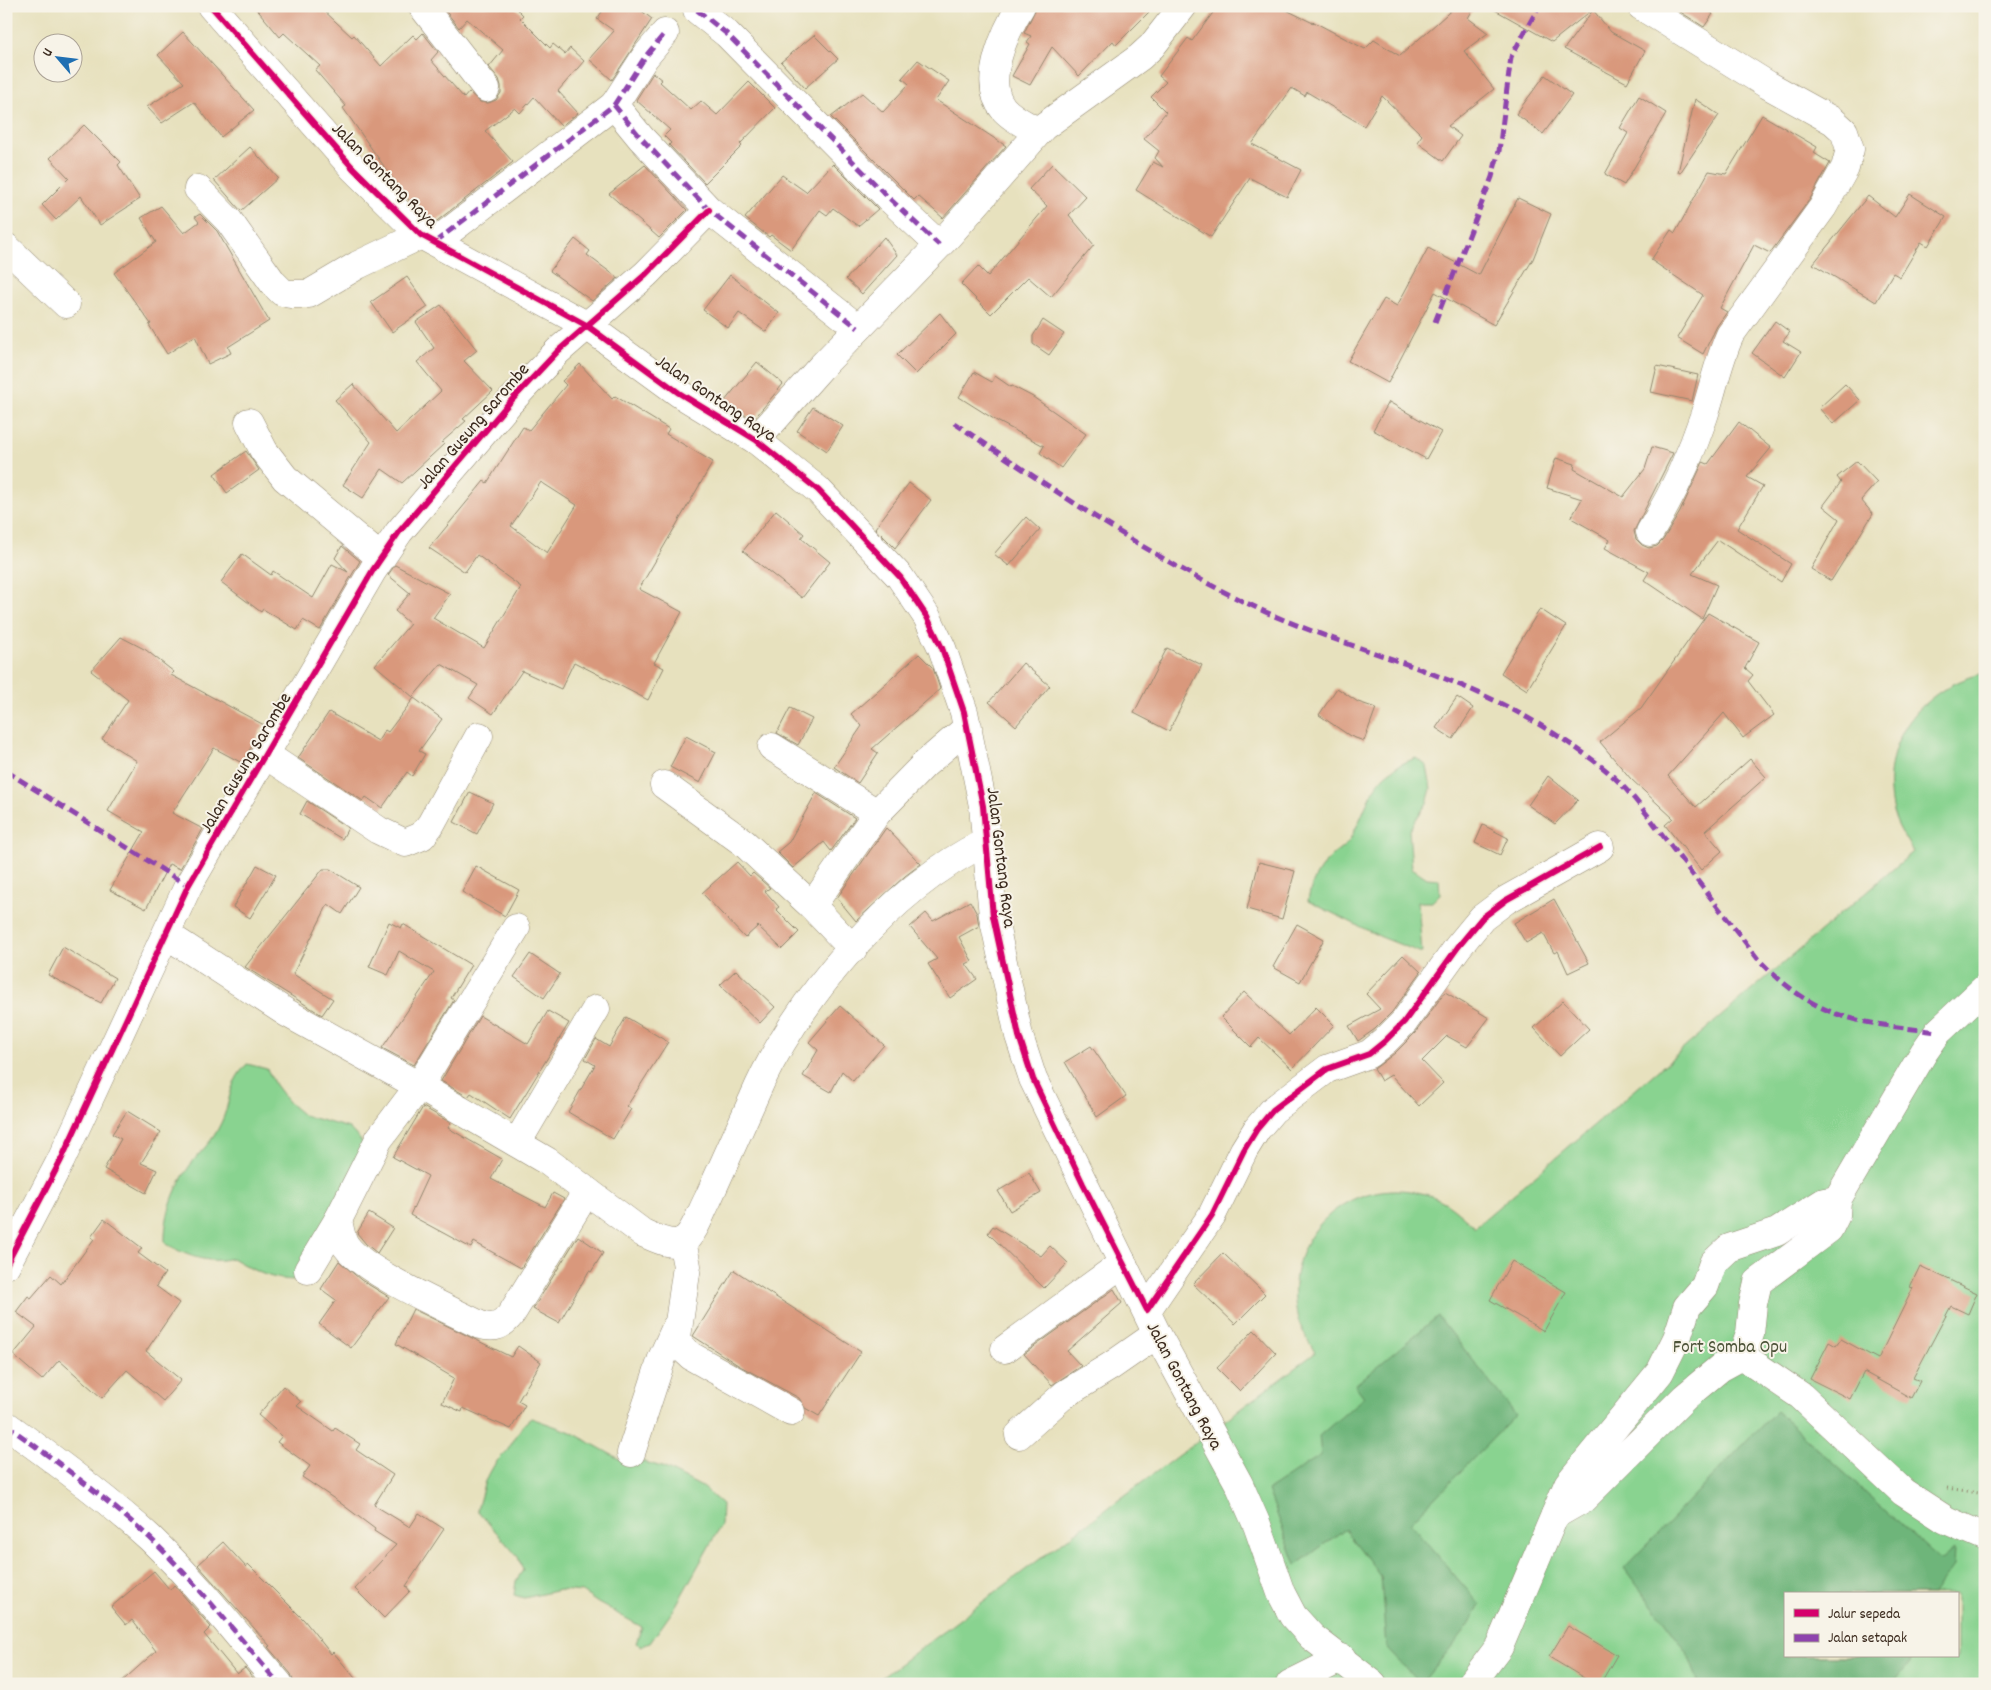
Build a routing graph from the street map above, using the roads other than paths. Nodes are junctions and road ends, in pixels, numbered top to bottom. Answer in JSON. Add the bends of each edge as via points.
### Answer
{"nodes":[{"id":1,"x":211,"y":6,"type":"edge"},
{"id":2,"x":422,"y":6,"type":"edge"},
{"id":3,"x":1021,"y":6,"type":"edge"},
{"id":4,"x":1183,"y":6,"type":"edge"},
{"id":5,"x":1642,"y":6,"type":"edge"},
{"id":6,"x":696,"y":10,"type":"dead end"},
{"id":7,"x":665,"y":33,"type":"dead end"},
{"id":8,"x":486,"y":88,"type":"dead end"},
{"id":9,"x":614,"y":105,"type":"junction"},
{"id":10,"x":1038,"y":132,"type":"junction"},
{"id":11,"x":198,"y":189,"type":"dead end"},
{"id":12,"x":708,"y":210,"type":"junction"},
{"id":13,"x":428,"y":238,"type":"junction"},
{"id":14,"x":939,"y":246,"type":"junction"},
{"id":15,"x":6,"y":247,"type":"edge"},
{"id":16,"x":66,"y":304,"type":"dead end"},
{"id":17,"x":586,"y":325,"type":"junction"},
{"id":18,"x":858,"y":328,"type":"junction"},
{"id":19,"x":249,"y":422,"type":"dead end"},
{"id":20,"x":756,"y":440,"type":"junction"},
{"id":21,"x":1650,"y":532,"type":"dead end"},
{"id":22,"x":381,"y":558,"type":"junction"},
{"id":23,"x":968,"y":727,"type":"junction"},
{"id":24,"x":479,"y":736,"type":"dead end"},
{"id":25,"x":772,"y":747,"type":"dead end"},
{"id":26,"x":266,"y":755,"type":"junction"},
{"id":27,"x":664,"y":784,"type":"dead end"},
{"id":28,"x":877,"y":813,"type":"junction"},
{"id":29,"x":986,"y":842,"type":"junction"},
{"id":30,"x":1600,"y":847,"type":"dead end"},
{"id":31,"x":812,"y":906,"type":"junction"},
{"id":32,"x":516,"y":928,"type":"dead end"},
{"id":33,"x":167,"y":935,"type":"junction"},
{"id":34,"x":853,"y":949,"type":"junction"},
{"id":35,"x":1985,"y":988,"type":"edge"},
{"id":36,"x":596,"y":1009,"type":"dead end"},
{"id":37,"x":419,"y":1086,"type":"junction"},
{"id":38,"x":518,"y":1143,"type":"junction"},
{"id":39,"x":587,"y":1191,"type":"junction"},
{"id":40,"x":1837,"y":1200,"type":"junction"},
{"id":41,"x":338,"y":1220,"type":"junction"},
{"id":42,"x":682,"y":1242,"type":"junction"},
{"id":43,"x":1123,"y":1263,"type":"junction"},
{"id":44,"x":6,"y":1265,"type":"edge"},
{"id":45,"x":308,"y":1270,"type":"dead end"},
{"id":46,"x":1152,"y":1322,"type":"junction"},
{"id":47,"x":676,"y":1327,"type":"junction"},
{"id":48,"x":1005,"y":1349,"type":"dead end"},
{"id":49,"x":1742,"y":1356,"type":"junction"},
{"id":50,"x":791,"y":1412,"type":"dead end"},
{"id":51,"x":6,"y":1424,"type":"edge"},
{"id":52,"x":1019,"y":1435,"type":"dead end"},
{"id":53,"x":631,"y":1452,"type":"dead end"},
{"id":54,"x":1555,"y":1515,"type":"junction"},
{"id":55,"x":1985,"y":1537,"type":"edge"},
{"id":56,"x":1342,"y":1658,"type":"junction"},
{"id":57,"x":279,"y":1684,"type":"edge"},
{"id":58,"x":1290,"y":1684,"type":"edge"},
{"id":59,"x":1373,"y":1684,"type":"edge"},
{"id":60,"x":1471,"y":1684,"type":"edge"}],
"edges":[{"from":1,"to":13,"type":"street","name":"Jalan Gontang Raya","via":[[353,168]]},
{"from":2,"to":8,"type":"street"},
{"from":3,"to":10,"type":"street","via":[[1001,45],[995,87],[1002,108]]},
{"from":4,"to":10,"type":"street","via":[[1140,57]]},
{"from":5,"to":21,"type":"street","via":[[1753,76],[1833,121],[1844,131],[1850,149],[1845,168],[1823,207],[1730,335],[1687,462]]},
{"from":6,"to":14,"type":"street","via":[[727,34]]},
{"from":7,"to":9,"type":"street"},
{"from":9,"to":12,"type":"street"},
{"from":9,"to":13,"type":"street"},
{"from":10,"to":14,"type":"street"},
{"from":11,"to":13,"type":"street","via":[[229,221],[273,283],[282,292],[290,294],[308,294],[358,265]]},
{"from":12,"to":17,"type":"street","name":"Jalan Gusung Sarombe","via":[[646,274]]},
{"from":12,"to":18,"type":"street"},
{"from":13,"to":17,"type":"street","name":"Jalan Gontang Raya"},
{"from":14,"to":18,"type":"street"},
{"from":15,"to":16,"type":"street"},
{"from":17,"to":20,"type":"street","name":"Jalan Gontang Raya","via":[[679,393]]},
{"from":17,"to":22,"type":"street","name":"Jalan Gusung Sarombe","via":[[509,403],[420,506]]},
{"from":18,"to":20,"type":"street"},
{"from":19,"to":22,"type":"street","via":[[264,451],[285,478]]},
{"from":20,"to":23,"type":"street","name":"Jalan Gontang Raya","via":[[818,490],[900,577],[927,617],[942,648]]},
{"from":22,"to":26,"type":"street","name":"Jalan Gusung Sarombe"},
{"from":23,"to":28,"type":"street","via":[[924,765]]},
{"from":23,"to":29,"type":"street","name":"Jalan Gontang Raya","via":[[983,806]]},
{"from":24,"to":26,"type":"street","via":[[431,824],[422,836],[405,843],[378,830]]},
{"from":25,"to":28,"type":"street"},
{"from":26,"to":33,"type":"street","name":"Jalan Gusung Sarombe","via":[[188,886]]},
{"from":27,"to":31,"type":"street","via":[[744,843]]},
{"from":28,"to":31,"type":"street"},
{"from":29,"to":34,"type":"street","via":[[946,863],[914,888]]},
{"from":29,"to":43,"type":"street","name":"Jalan Gontang Raya","via":[[993,916],[1019,1036],[1052,1120]]},
{"from":30,"to":46,"type":"street","via":[[1506,900],[1482,918],[1404,1022],[1385,1041],[1369,1054],[1327,1069],[1273,1110],[1244,1150]]},
{"from":31,"to":34,"type":"street"},
{"from":32,"to":37,"type":"street"},
{"from":33,"to":37,"type":"street","via":[[287,1013]]},
{"from":33,"to":44,"type":"street","name":"Jalan Gusung Sarombe","via":[[61,1160]]},
{"from":34,"to":42,"type":"street","via":[[779,1046],[700,1216],[692,1232]]},
{"from":35,"to":40,"type":"street","via":[[1938,1032]]},
{"from":36,"to":38,"type":"street"},
{"from":37,"to":38,"type":"street"},
{"from":37,"to":41,"type":"street","via":[[379,1139]]},
{"from":38,"to":39,"type":"street"},
{"from":39,"to":41,"type":"street","via":[[512,1313],[498,1327],[491,1328],[392,1280],[353,1254],[343,1241]]},
{"from":39,"to":42,"type":"street","via":[[643,1232],[668,1242]]},
{"from":40,"to":49,"type":"street","via":[[1836,1215],[1829,1229],[1758,1282],[1750,1334]]},
{"from":40,"to":54,"type":"street","via":[[1824,1202],[1777,1232],[1729,1248],[1719,1255],[1709,1271],[1705,1286],[1687,1307],[1678,1338],[1660,1372],[1568,1484]]},
{"from":41,"to":45,"type":"street"},
{"from":42,"to":47,"type":"street","via":[[687,1266]]},
{"from":43,"to":46,"type":"street","name":"Jalan Gontang Raya"},
{"from":43,"to":48,"type":"street"},
{"from":46,"to":52,"type":"street","via":[[1111,1366],[1066,1394]]},
{"from":46,"to":56,"type":"street","name":"Jalan Gontang Raya","via":[[1239,1484],[1293,1616],[1312,1637]]},
{"from":47,"to":50,"type":"street","via":[[680,1346],[691,1356]]},
{"from":47,"to":53,"type":"street","via":[[662,1358]]},
{"from":49,"to":54,"type":"street","via":[[1720,1368],[1685,1397],[1583,1499]]},
{"from":49,"to":55,"type":"street","via":[[1801,1396],[1903,1492],[1946,1520]]},
{"from":51,"to":57,"type":"street","via":[[150,1539]]},
{"from":54,"to":60,"type":"street","via":[[1499,1647]]},
{"from":56,"to":58,"type":"street"},
{"from":56,"to":59,"type":"street","name":"Jalan Gontang Raya"}]}
